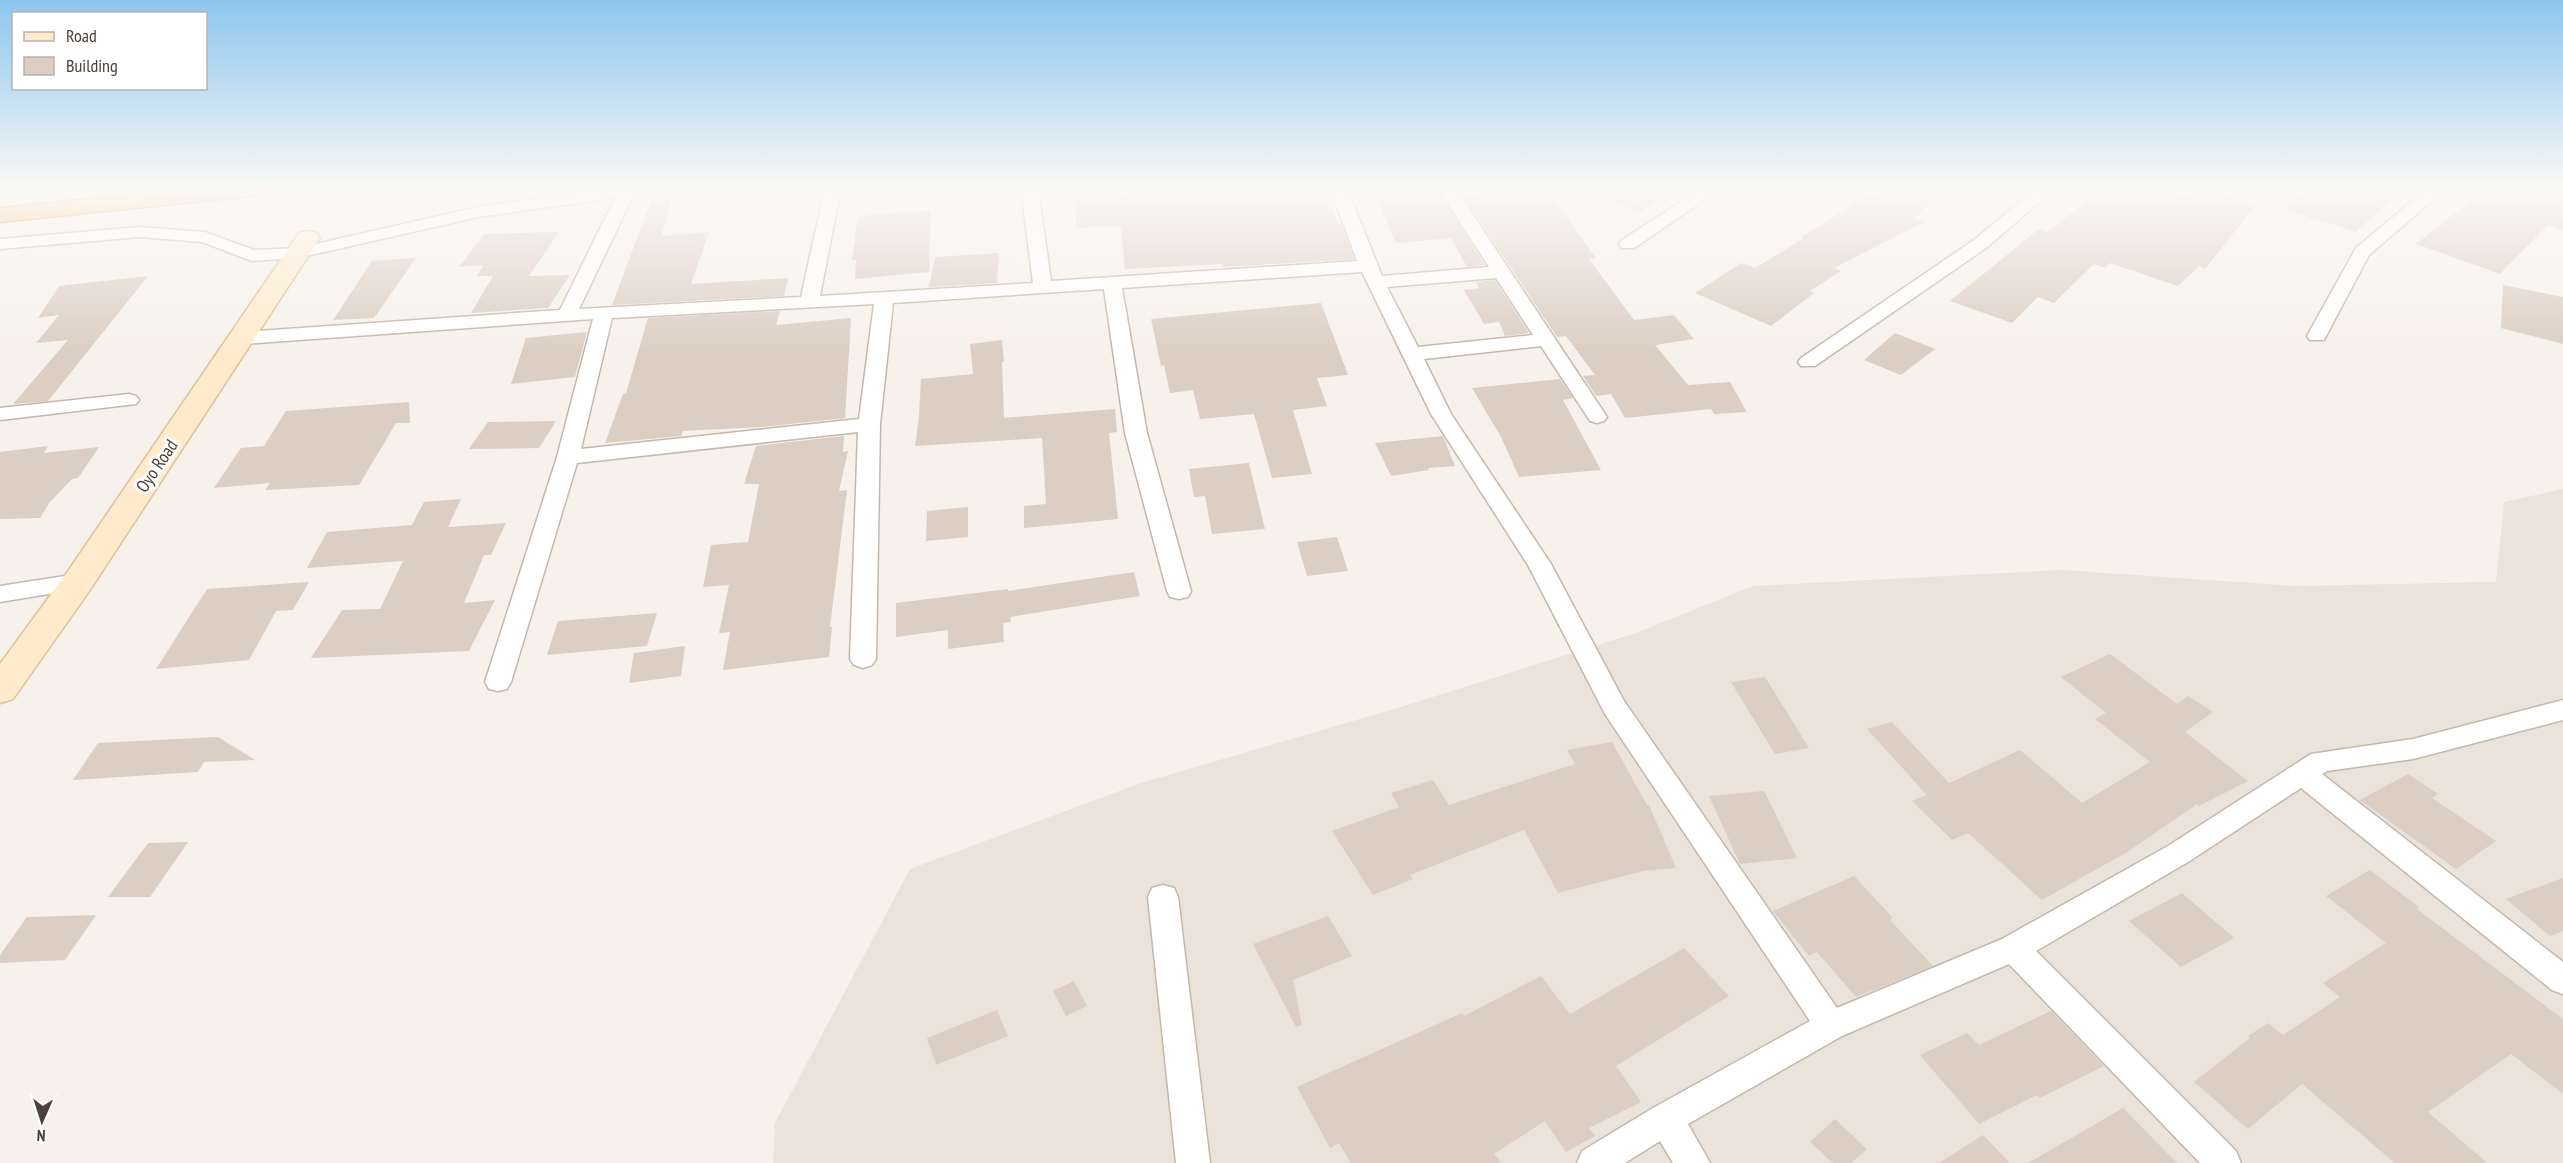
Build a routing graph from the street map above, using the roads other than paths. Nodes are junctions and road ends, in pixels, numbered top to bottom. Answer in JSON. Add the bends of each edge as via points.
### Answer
{"nodes":[{"id":1,"x":20,"y":242,"type":"edge"},
{"id":2,"x":218,"y":242,"type":"edge"},
{"id":3,"x":317,"y":242,"type":"edge"},
{"id":4,"x":602,"y":242,"type":"edge"},
{"id":5,"x":822,"y":242,"type":"edge"},
{"id":6,"x":1037,"y":242,"type":"edge"},
{"id":7,"x":1359,"y":242,"type":"edge"},
{"id":8,"x":1481,"y":242,"type":"edge"},
{"id":9,"x":1631,"y":242,"type":"edge"},
{"id":10,"x":1982,"y":242,"type":"edge"},
{"id":11,"x":2373,"y":242,"type":"edge"},
{"id":12,"x":0,"y":244,"type":"edge"},
{"id":13,"x":1628,"y":244,"type":"dead end"},
{"id":14,"x":303,"y":245,"type":"junction"},
{"id":15,"x":1500,"y":272,"type":"junction"},
{"id":16,"x":1372,"y":274,"type":"junction"},
{"id":17,"x":1112,"y":284,"type":"junction"},
{"id":18,"x":1043,"y":289,"type":"junction"},
{"id":19,"x":884,"y":298,"type":"junction"},
{"id":20,"x":809,"y":302,"type":"junction"},
{"id":21,"x":604,"y":313,"type":"junction"},
{"id":22,"x":567,"y":315,"type":"junction"},
{"id":23,"x":2317,"y":336,"type":"dead end"},
{"id":24,"x":243,"y":338,"type":"junction"},
{"id":25,"x":1545,"y":340,"type":"junction"},
{"id":26,"x":1412,"y":354,"type":"junction"},
{"id":27,"x":1808,"y":362,"type":"dead end"},
{"id":28,"x":129,"y":400,"type":"dead end"},
{"id":29,"x":0,"y":414,"type":"edge"},
{"id":30,"x":1597,"y":417,"type":"dead end"},
{"id":31,"x":869,"y":424,"type":"junction"},
{"id":32,"x":568,"y":457,"type":"junction"},
{"id":33,"x":78,"y":582,"type":"junction"},
{"id":34,"x":1179,"y":591,"type":"dead end"},
{"id":35,"x":0,"y":594,"type":"edge"},
{"id":36,"x":862,"y":659,"type":"dead end"},
{"id":37,"x":498,"y":682,"type":"dead end"},
{"id":38,"x":0,"y":690,"type":"edge"},
{"id":39,"x":2563,"y":710,"type":"edge"},
{"id":40,"x":2301,"y":772,"type":"junction"},
{"id":41,"x":1163,"y":897,"type":"dead end"},
{"id":42,"x":2013,"y":948,"type":"junction"},
{"id":43,"x":2563,"y":980,"type":"edge"},
{"id":44,"x":1831,"y":1026,"type":"junction"},
{"id":45,"x":1665,"y":1119,"type":"junction"},
{"id":46,"x":1193,"y":1163,"type":"edge"},
{"id":47,"x":1594,"y":1163,"type":"edge"},
{"id":48,"x":1693,"y":1163,"type":"edge"},
{"id":49,"x":2224,"y":1163,"type":"edge"}],
"edges":[{"from":1,"to":12,"type":"street"},
{"from":2,"to":14,"type":"street","via":[[252,256]]},
{"from":3,"to":14,"type":"street"},
{"from":4,"to":22,"type":"street"},
{"from":5,"to":20,"type":"street"},
{"from":6,"to":18,"type":"street"},
{"from":7,"to":16,"type":"street"},
{"from":8,"to":15,"type":"street"},
{"from":9,"to":13,"type":"street"},
{"from":10,"to":27,"type":"street"},
{"from":11,"to":23,"type":"street","via":[[2361,252]]},
{"from":14,"to":24,"type":"street","name":"Oyo Road"},
{"from":15,"to":16,"type":"street"},
{"from":15,"to":25,"type":"street"},
{"from":16,"to":17,"type":"street"},
{"from":16,"to":26,"type":"street"},
{"from":17,"to":18,"type":"street"},
{"from":17,"to":34,"type":"street","via":[[1136,433]]},
{"from":18,"to":19,"type":"street"},
{"from":19,"to":20,"type":"street"},
{"from":19,"to":31,"type":"street"},
{"from":20,"to":21,"type":"street"},
{"from":21,"to":22,"type":"street"},
{"from":21,"to":32,"type":"street"},
{"from":22,"to":24,"type":"street"},
{"from":24,"to":33,"type":"street","name":"Oyo Road"},
{"from":25,"to":26,"type":"street"},
{"from":25,"to":30,"type":"street"},
{"from":26,"to":44,"type":"street","via":[[1441,414],[1539,564],[1614,707]]},
{"from":28,"to":29,"type":"street"},
{"from":31,"to":32,"type":"street"},
{"from":31,"to":36,"type":"street"},
{"from":32,"to":37,"type":"street"},
{"from":33,"to":35,"type":"street"},
{"from":33,"to":38,"type":"street","name":"Oyo Road"},
{"from":39,"to":40,"type":"street","via":[[2413,749],[2321,761]]},
{"from":40,"to":42,"type":"street","via":[[2178,854]]},
{"from":40,"to":43,"type":"street"},
{"from":41,"to":46,"type":"street"},
{"from":42,"to":44,"type":"street"},
{"from":42,"to":49,"type":"street"},
{"from":44,"to":45,"type":"street"},
{"from":45,"to":47,"type":"street"},
{"from":45,"to":48,"type":"street"}]}
